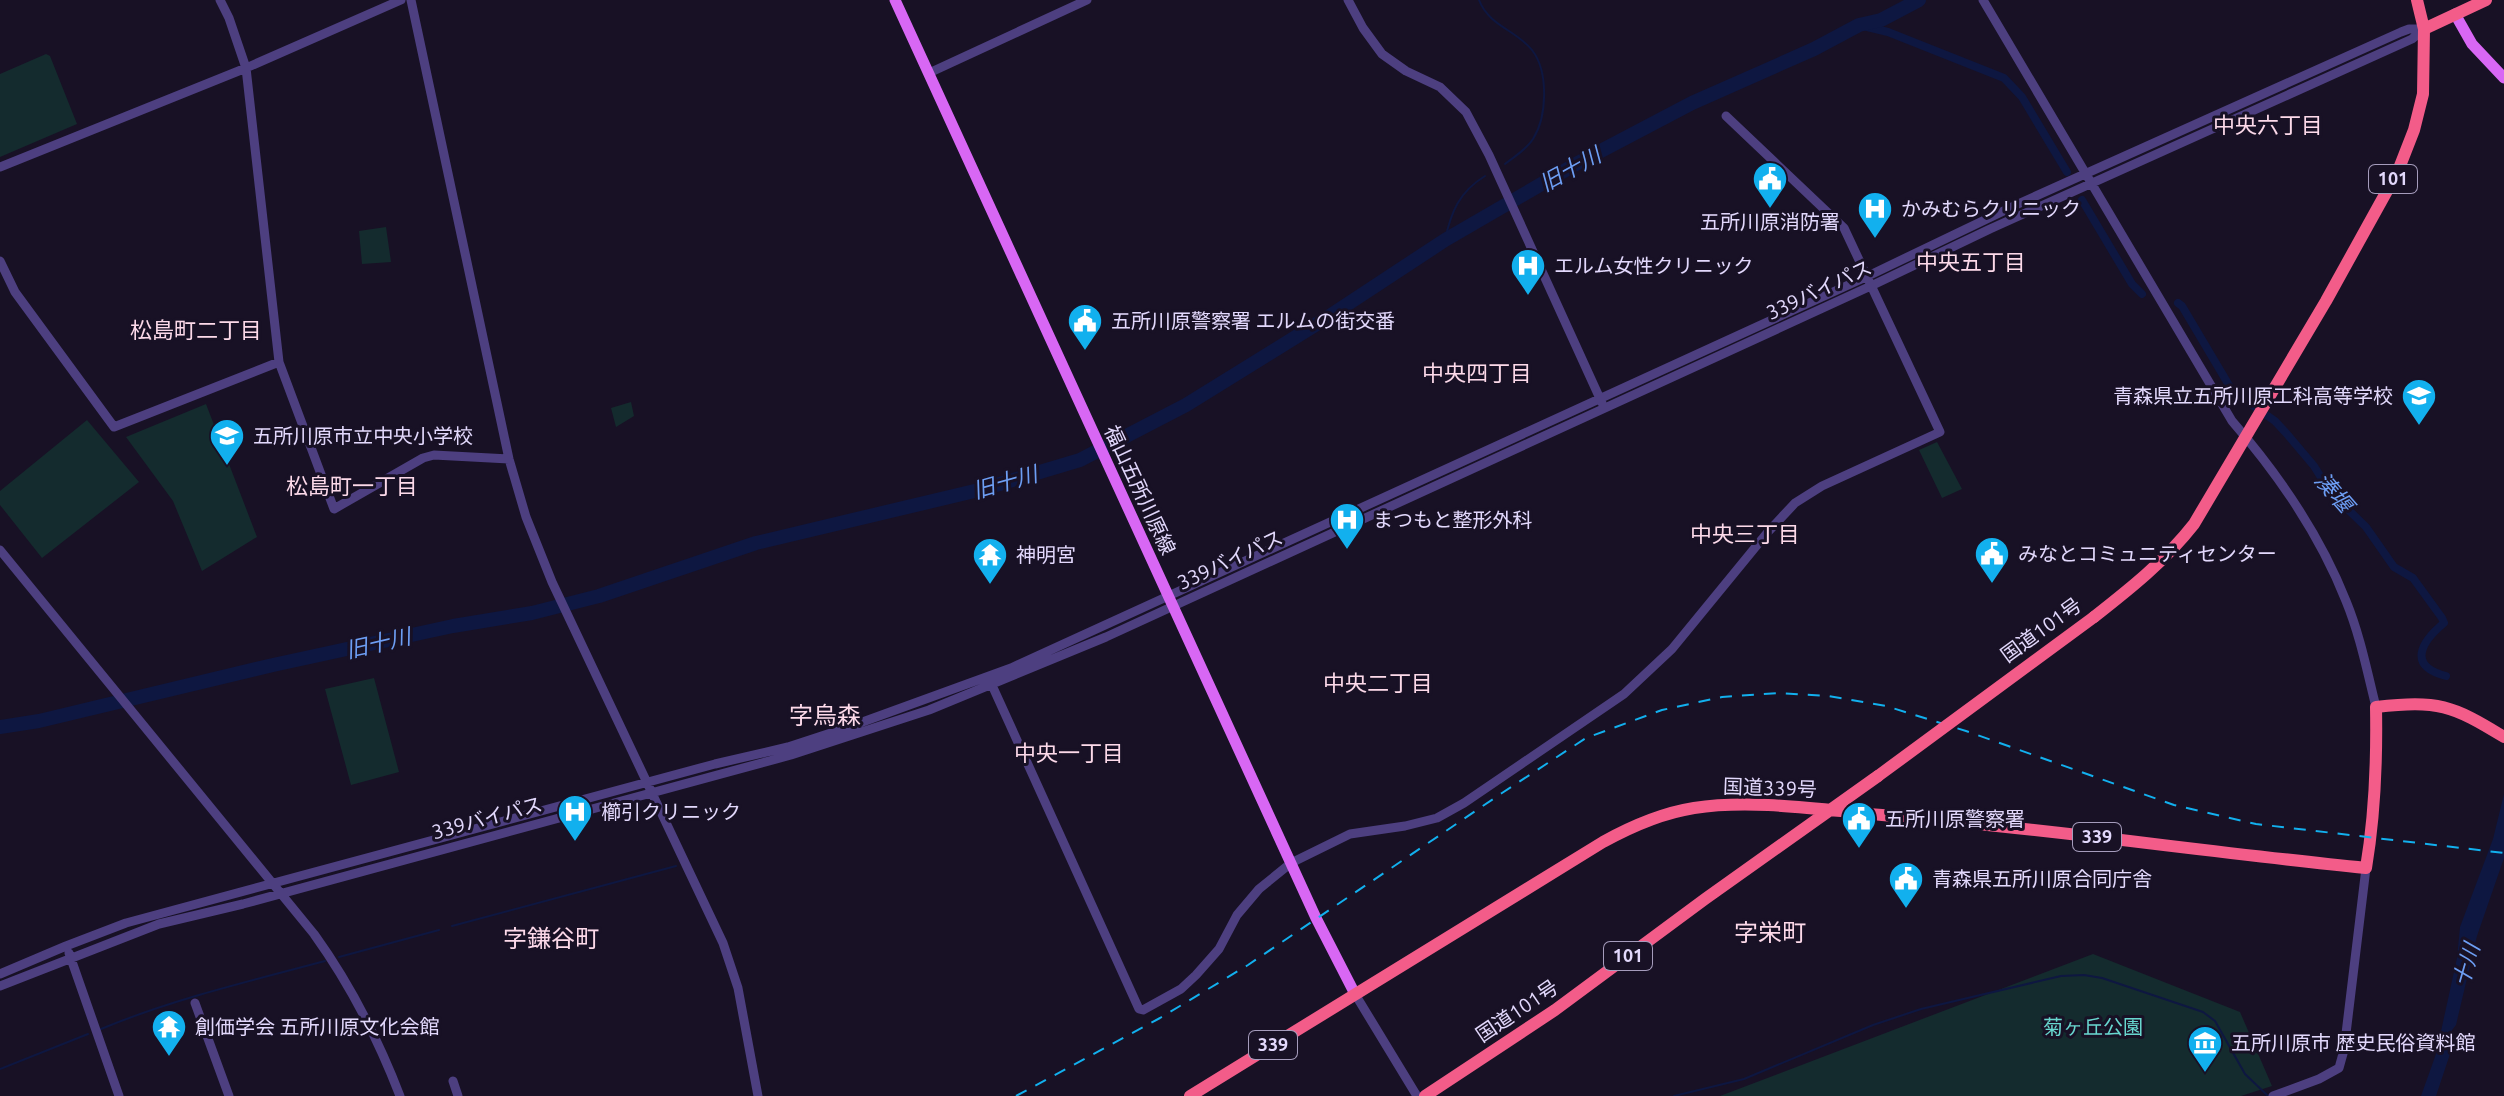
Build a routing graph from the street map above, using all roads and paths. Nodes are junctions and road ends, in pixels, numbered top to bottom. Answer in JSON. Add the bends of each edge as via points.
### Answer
{"nodes":[{"id":1,"x":220,"y":0,"type":"edge"},
{"id":2,"x":401,"y":0,"type":"edge"},
{"id":3,"x":411,"y":0,"type":"edge"},
{"id":4,"x":895,"y":0,"type":"edge"},
{"id":5,"x":1087,"y":0,"type":"edge"},
{"id":6,"x":1348,"y":0,"type":"edge"},
{"id":7,"x":1983,"y":0,"type":"edge"},
{"id":8,"x":2417,"y":0,"type":"edge"},
{"id":9,"x":2486,"y":0,"type":"edge"},
{"id":10,"x":2455,"y":14,"type":"junction"},
{"id":11,"x":2424,"y":29,"type":"junction"},
{"id":12,"x":246,"y":68,"type":"junction"},
{"id":13,"x":929,"y":73,"type":"junction"},
{"id":14,"x":2504,"y":78,"type":"edge"},
{"id":15,"x":1726,"y":116,"type":"dead end"},
{"id":16,"x":0,"y":167,"type":"edge"},
{"id":17,"x":2086,"y":174,"type":"junction"},
{"id":18,"x":2092,"y":184,"type":"junction"},
{"id":19,"x":0,"y":261,"type":"edge"},
{"id":20,"x":1870,"y":280,"type":"junction"},
{"id":21,"x":279,"y":362,"type":"junction"},
{"id":22,"x":1599,"y":398,"type":"junction"},
{"id":23,"x":1604,"y":408,"type":"junction"},
{"id":24,"x":2246,"y":438,"type":"junction"},
{"id":25,"x":509,"y":459,"type":"junction"},
{"id":26,"x":0,"y":550,"type":"edge"},
{"id":27,"x":1171,"y":601,"type":"junction"},
{"id":28,"x":990,"y":681,"type":"junction"},
{"id":29,"x":2376,"y":707,"type":"junction"},
{"id":30,"x":2504,"y":737,"type":"edge"},
{"id":31,"x":650,"y":788,"type":"junction"},
{"id":32,"x":1828,"y":810,"type":"junction"},
{"id":33,"x":1291,"y":863,"type":"junction"},
{"id":34,"x":2366,"y":868,"type":"junction"},
{"id":35,"x":273,"y":883,"type":"junction"},
{"id":36,"x":281,"y":893,"type":"junction"},
{"id":37,"x":66,"y":946,"type":"junction"},
{"id":38,"x":71,"y":958,"type":"junction"},
{"id":39,"x":0,"y":974,"type":"edge"},
{"id":40,"x":0,"y":986,"type":"edge"},
{"id":41,"x":1355,"y":994,"type":"junction"},
{"id":42,"x":195,"y":1003,"type":"dead end"},
{"id":43,"x":453,"y":1081,"type":"dead end"},
{"id":44,"x":2276,"y":1095,"type":"edge"},
{"id":45,"x":119,"y":1096,"type":"edge"},
{"id":46,"x":229,"y":1096,"type":"edge"},
{"id":47,"x":400,"y":1096,"type":"edge"},
{"id":48,"x":458,"y":1096,"type":"edge"},
{"id":49,"x":758,"y":1096,"type":"edge"},
{"id":50,"x":1190,"y":1096,"type":"edge"},
{"id":51,"x":1417,"y":1096,"type":"edge"},
{"id":52,"x":1425,"y":1096,"type":"edge"}],
"edges":[{"from":1,"to":12,"type":"street"},
{"from":2,"to":12,"type":"street"},
{"from":3,"to":25,"type":"street"},
{"from":4,"to":13,"type":"main road","name":"福山五所川原線"},
{"from":5,"to":13,"type":"street"},
{"from":6,"to":22,"type":"street","via":[[1382,54],[1440,87],[1466,112]]},
{"from":7,"to":17,"type":"street"},
{"from":8,"to":11,"type":"highway","name":"国道101号","number":"101"},
{"from":9,"to":10,"type":"highway"},
{"from":10,"to":11,"type":"highway"},
{"from":10,"to":14,"type":"main road","via":[[2472,44]]},
{"from":11,"to":17,"type":"street","via":[[2401,32]]},
{"from":11,"to":18,"type":"street","name":"339バイパス"},
{"from":11,"to":24,"type":"highway","name":"国道101号","number":"101","via":[[2423,94],[2398,171]]},
{"from":12,"to":16,"type":"street"},
{"from":12,"to":21,"type":"street"},
{"from":13,"to":27,"type":"main road","name":"福山五所川原線"},
{"from":15,"to":20,"type":"street","via":[[1844,228]]},
{"from":17,"to":18,"type":"street"},
{"from":17,"to":20,"type":"street"},
{"from":18,"to":20,"type":"street","name":"339バイパス"},
{"from":18,"to":24,"type":"street"},
{"from":19,"to":21,"type":"street","via":[[15,292],[114,427]]},
{"from":20,"to":22,"type":"street"},
{"from":20,"to":23,"type":"street","name":"339バイパス"},
{"from":20,"to":33,"type":"street","via":[[1940,432],[1795,503],[1672,649],[1624,694],[1464,803],[1437,818],[1350,834]]},
{"from":21,"to":25,"type":"street","via":[[334,509],[423,458]]},
{"from":22,"to":23,"type":"street"},
{"from":22,"to":27,"type":"street"},
{"from":23,"to":27,"type":"street","name":"339バイパス"},
{"from":24,"to":29,"type":"street","via":[[2329,563],[2360,642]]},
{"from":24,"to":32,"type":"highway","name":"国道101号","number":"101","bridge":true,"via":[[2213,496],[2175,548],[2144,579]]},
{"from":25,"to":31,"type":"street","via":[[553,584]]},
{"from":26,"to":35,"type":"street"},
{"from":27,"to":28,"type":"street","name":"339バイパス"},
{"from":27,"to":33,"type":"main road","name":"福山五所川原線"},
{"from":28,"to":31,"type":"street","name":"339バイパス","via":[[846,738]]},
{"from":28,"to":33,"type":"street","via":[[1139,1009],[1181,989],[1196,975],[1259,889]]},
{"from":29,"to":30,"type":"highway","via":[[2446,706]]},
{"from":29,"to":34,"type":"highway","via":[[2377,766]]},
{"from":31,"to":35,"type":"street"},
{"from":31,"to":36,"type":"street","name":"339バイパス"},
{"from":31,"to":49,"type":"street","via":[[723,943],[738,988]]},
{"from":32,"to":34,"type":"highway","name":"国道339号","number":"339"},
{"from":32,"to":41,"type":"highway","name":"国道339号","number":"339","via":[[1719,806],[1651,819],[1603,842]]},
{"from":32,"to":52,"type":"highway","name":"国道101号","number":"101","via":[[1555,1010]]},
{"from":33,"to":41,"type":"main road","name":"福山五所川原線"},
{"from":34,"to":44,"type":"street","via":[[2339,1068]]},
{"from":35,"to":36,"type":"street"},
{"from":35,"to":37,"type":"street","via":[[126,923]]},
{"from":36,"to":38,"type":"street","name":"339バイパス","via":[[159,924]]},
{"from":36,"to":47,"type":"street","via":[[329,954],[371,1029]]},
{"from":37,"to":38,"type":"street"},
{"from":37,"to":39,"type":"street"},
{"from":38,"to":40,"type":"street","name":"339バイパス"},
{"from":38,"to":45,"type":"street"},
{"from":41,"to":50,"type":"highway","name":"国道339号","number":"339"},
{"from":41,"to":51,"type":"street"},
{"from":42,"to":46,"type":"street"},
{"from":43,"to":48,"type":"street"}]}
